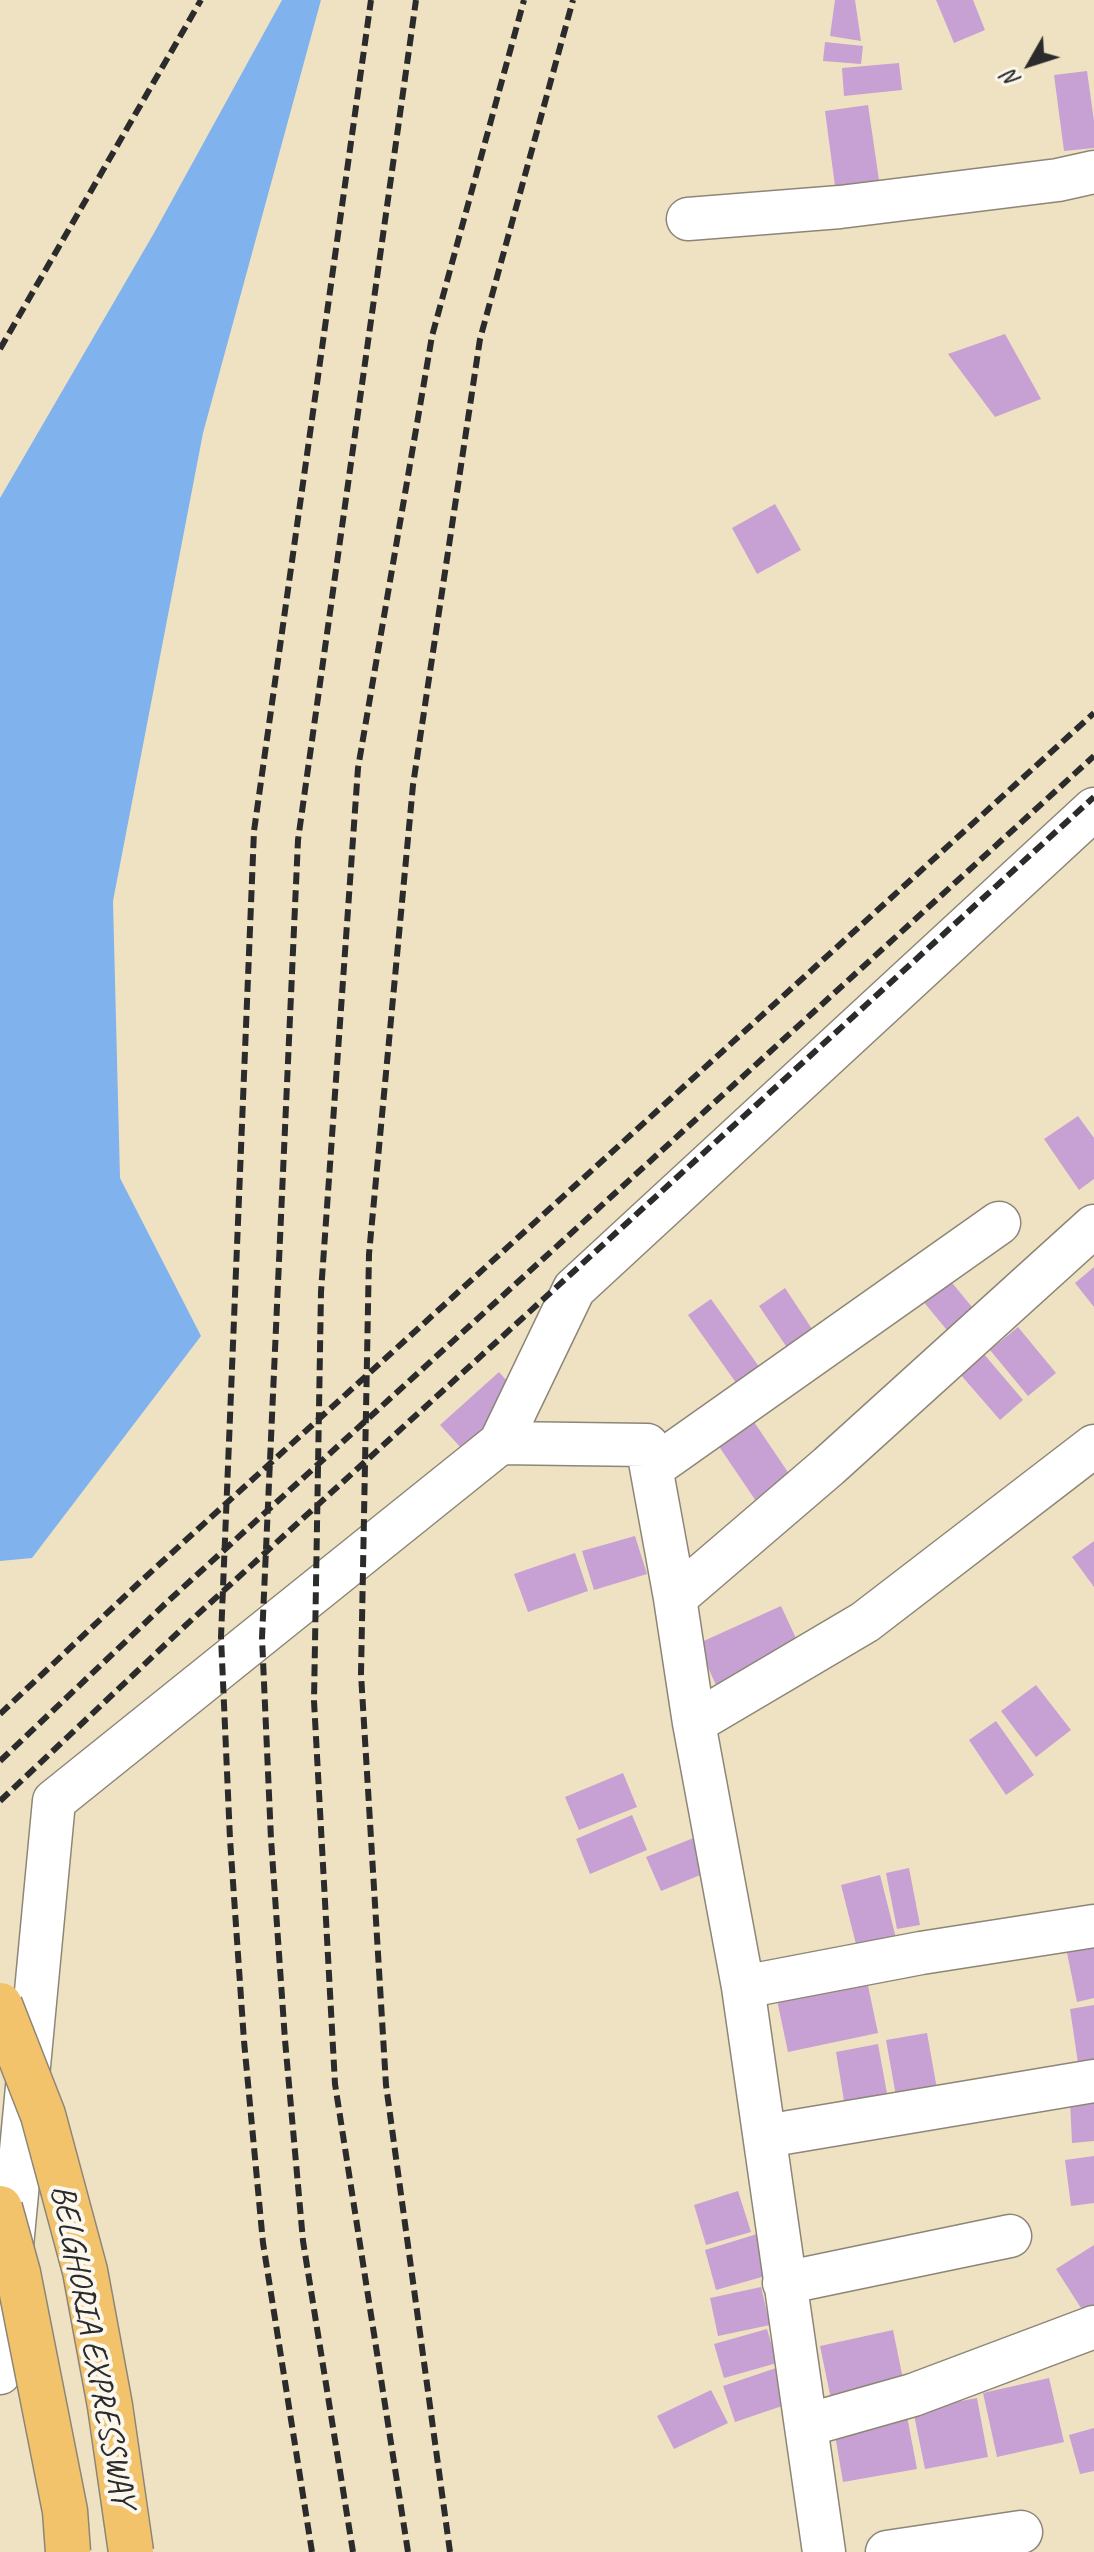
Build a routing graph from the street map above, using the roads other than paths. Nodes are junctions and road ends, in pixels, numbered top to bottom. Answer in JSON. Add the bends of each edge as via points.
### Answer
{"nodes":[{"id":1,"x":1094,"y":172,"type":"edge"},
{"id":2,"x":688,"y":219,"type":"dead end"},
{"id":3,"x":1094,"y":809,"type":"edge"},
{"id":4,"x":999,"y":1223,"type":"dead end"},
{"id":5,"x":1094,"y":1226,"type":"edge"},
{"id":6,"x":500,"y":1443,"type":"junction"},
{"id":7,"x":1094,"y":1446,"type":"edge"},
{"id":8,"x":652,"y":1468,"type":"junction"},
{"id":9,"x":675,"y":1598,"type":"junction"},
{"id":10,"x":694,"y":1723,"type":"junction"},
{"id":11,"x":1094,"y":1926,"type":"edge"},
{"id":12,"x":743,"y":1987,"type":"junction"},
{"id":13,"x":0,"y":2005,"type":"edge"},
{"id":14,"x":1094,"y":2081,"type":"edge"},
{"id":15,"x":766,"y":2136,"type":"junction"},
{"id":16,"x":0,"y":2208,"type":"edge"},
{"id":17,"x":1010,"y":2236,"type":"dead end"},
{"id":18,"x":784,"y":2283,"type":"junction"},
{"id":19,"x":1094,"y":2327,"type":"edge"},
{"id":20,"x":0,"y":2373,"type":"edge"},
{"id":21,"x":807,"y":2425,"type":"junction"},
{"id":22,"x":1021,"y":2532,"type":"dead end"},
{"id":23,"x":68,"y":2552,"type":"edge"},
{"id":24,"x":131,"y":2552,"type":"edge"},
{"id":25,"x":824,"y":2552,"type":"edge"},
{"id":26,"x":887,"y":2552,"type":"edge"}],
"edges":[{"from":1,"to":2,"type":"street","via":[[840,207]]},
{"from":3,"to":6,"type":"street","via":[[574,1289]]},
{"from":4,"to":8,"type":"street"},
{"from":5,"to":9,"type":"street"},
{"from":6,"to":8,"type":"street","via":[[647,1445]]},
{"from":6,"to":20,"type":"street","via":[[54,1801]]},
{"from":7,"to":10,"type":"street","via":[[865,1622]]},
{"from":8,"to":9,"type":"street"},
{"from":9,"to":10,"type":"street"},
{"from":10,"to":12,"type":"street"},
{"from":11,"to":12,"type":"street"},
{"from":12,"to":15,"type":"street"},
{"from":13,"to":24,"type":"highway","name":"BELGHORIA EXPRESSWAY","bridge":true,"via":[[43,2115],[85,2271]]},
{"from":14,"to":15,"type":"street"},
{"from":15,"to":18,"type":"street"},
{"from":16,"to":23,"type":"highway","name":"BELGHORIA EXPRESSWAY","bridge":true,"via":[[21,2288],[65,2511]]},
{"from":17,"to":18,"type":"street"},
{"from":18,"to":21,"type":"street"},
{"from":19,"to":21,"type":"street","via":[[913,2395]]},
{"from":21,"to":25,"type":"street"},
{"from":22,"to":26,"type":"street"}]}
